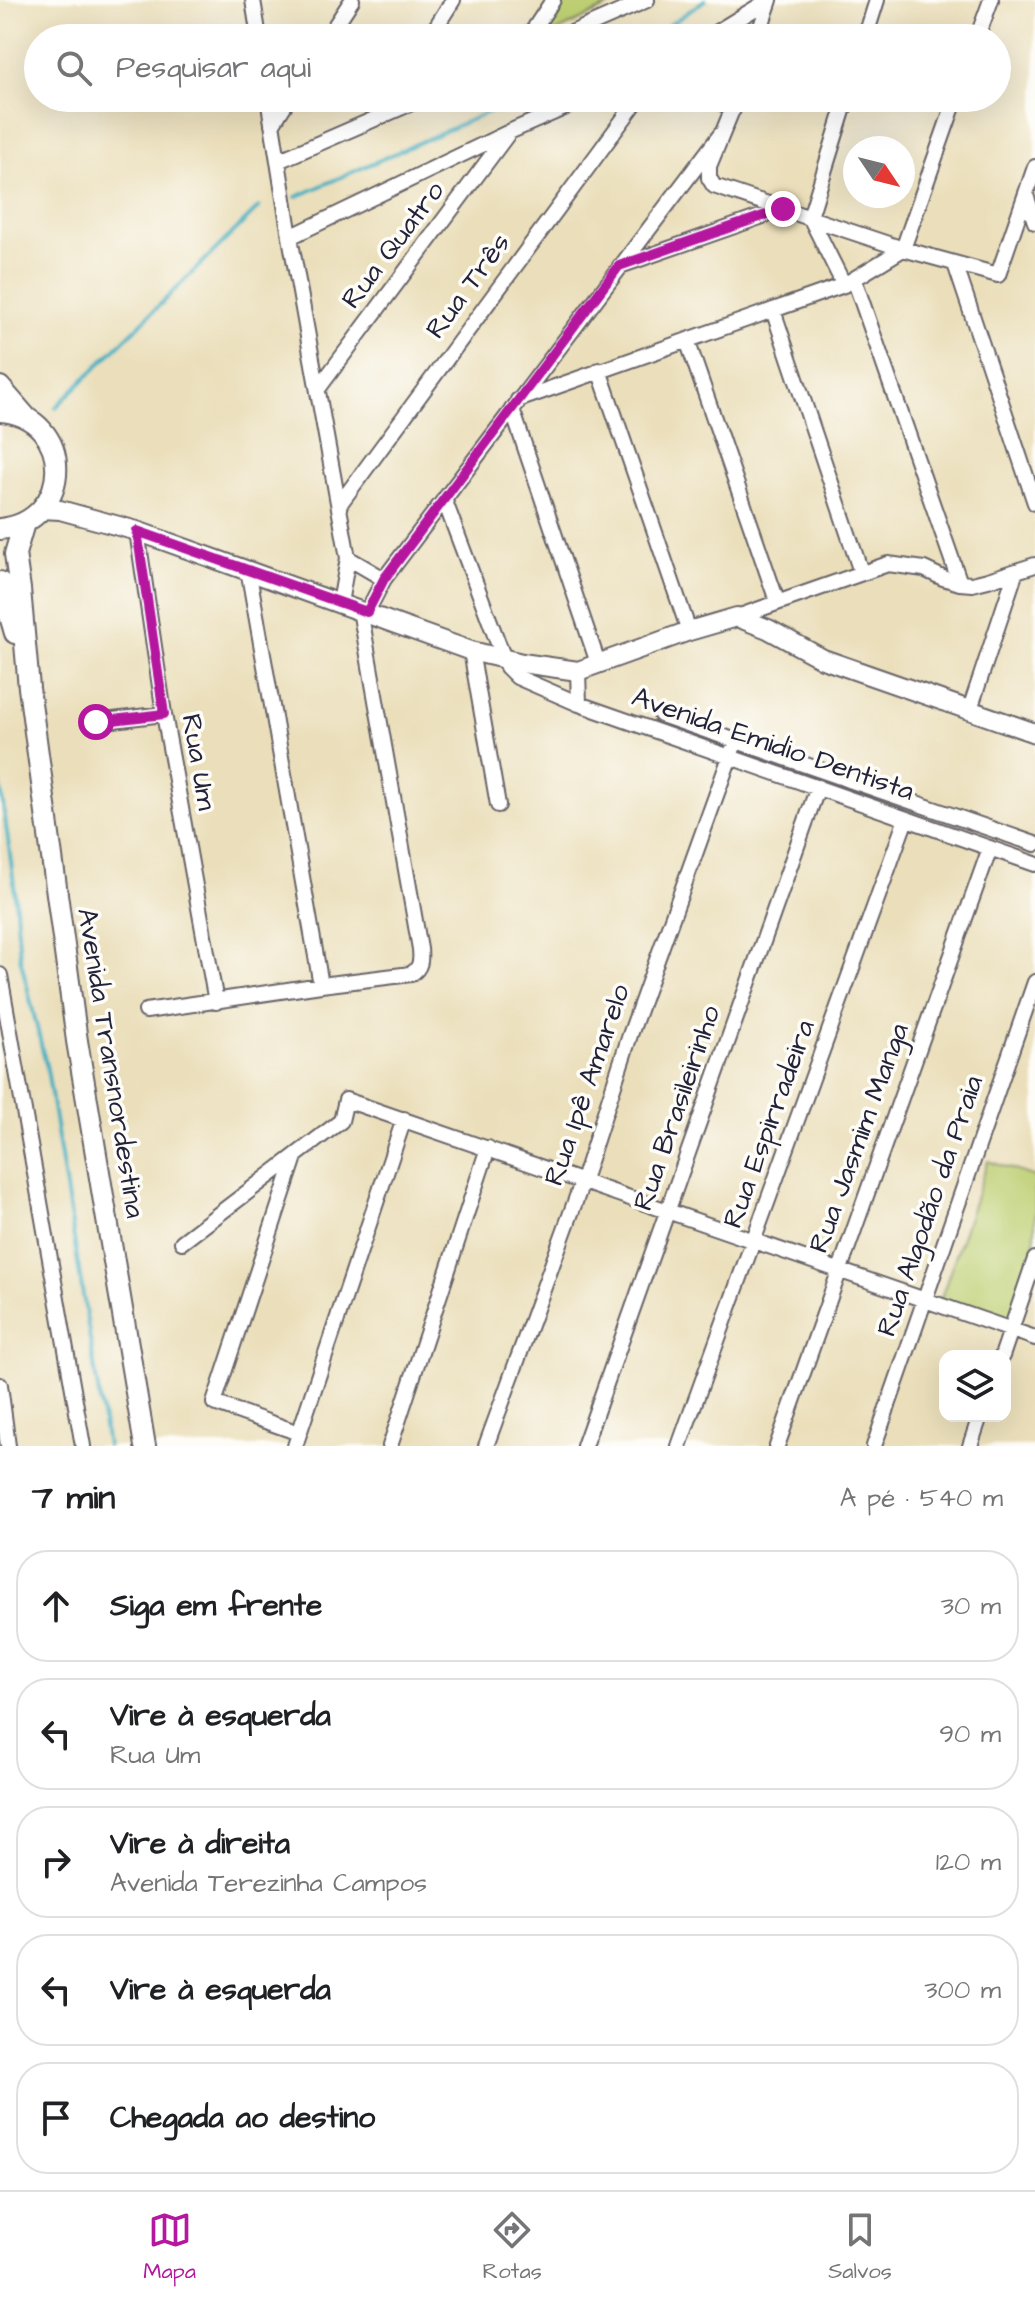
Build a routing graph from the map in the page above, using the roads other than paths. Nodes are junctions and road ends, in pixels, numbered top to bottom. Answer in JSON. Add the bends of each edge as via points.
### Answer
{"nodes":[{"id":1,"x":253,"y":0,"type":"edge"},
{"id":2,"x":352,"y":0,"type":"edge"},
{"id":3,"x":453,"y":0,"type":"edge"},
{"id":4,"x":553,"y":0,"type":"edge"},
{"id":5,"x":647,"y":0,"type":"edge"},
{"id":6,"x":770,"y":0,"type":"edge"},
{"id":7,"x":877,"y":0,"type":"edge"},
{"id":8,"x":991,"y":0,"type":"edge"},
{"id":9,"x":257,"y":24,"type":"edge"},
{"id":10,"x":336,"y":24,"type":"edge"},
{"id":11,"x":438,"y":24,"type":"edge"},
{"id":12,"x":537,"y":24,"type":"edge"},
{"id":13,"x":592,"y":24,"type":"edge"},
{"id":14,"x":730,"y":24,"type":"edge"},
{"id":15,"x":762,"y":24,"type":"edge"},
{"id":16,"x":869,"y":24,"type":"edge"},
{"id":17,"x":982,"y":24,"type":"edge"},
{"id":18,"x":270,"y":112,"type":"edge"},
{"id":19,"x":280,"y":112,"type":"edge"},
{"id":20,"x":384,"y":112,"type":"edge"},
{"id":21,"x":392,"y":112,"type":"edge"},
{"id":22,"x":555,"y":112,"type":"edge"},
{"id":23,"x":629,"y":112,"type":"edge"},
{"id":24,"x":731,"y":112,"type":"edge"},
{"id":25,"x":843,"y":112,"type":"edge"},
{"id":26,"x":951,"y":112,"type":"edge"},
{"id":27,"x":381,"y":117,"type":"junction"},
{"id":28,"x":272,"y":125,"type":"junction"},
{"id":29,"x":509,"y":132,"type":"junction"},
{"id":30,"x":721,"y":134,"type":"junction"},
{"id":31,"x":278,"y":161,"type":"junction"},
{"id":32,"x":1035,"y":167,"type":"edge"},
{"id":33,"x":1026,"y":195,"type":"junction"},
{"id":34,"x":783,"y":209,"type":"junction"},
{"id":35,"x":810,"y":217,"type":"junction"},
{"id":36,"x":1035,"y":222,"type":"edge"},
{"id":37,"x":290,"y":237,"type":"junction"},
{"id":38,"x":903,"y":249,"type":"junction"},
{"id":39,"x":955,"y":264,"type":"junction"},
{"id":40,"x":619,"y":266,"type":"junction"},
{"id":41,"x":849,"y":282,"type":"junction"},
{"id":42,"x":773,"y":310,"type":"junction"},
{"id":43,"x":687,"y":340,"type":"junction"},
{"id":44,"x":599,"y":370,"type":"junction"},
{"id":45,"x":0,"y":387,"type":"edge"},
{"id":46,"x":318,"y":389,"type":"junction"},
{"id":47,"x":515,"y":405,"type":"junction"},
{"id":48,"x":0,"y":411,"type":"edge"},
{"id":49,"x":29,"y":420,"type":"junction"},
{"id":50,"x":55,"y":484,"type":"junction"},
{"id":51,"x":444,"y":499,"type":"junction"},
{"id":52,"x":1035,"y":503,"type":"edge"},
{"id":53,"x":339,"y":505,"type":"junction"},
{"id":54,"x":42,"y":509,"type":"junction"},
{"id":55,"x":24,"y":523,"type":"junction"},
{"id":56,"x":117,"y":525,"type":"junction"},
{"id":57,"x":0,"y":529,"type":"edge"},
{"id":58,"x":137,"y":531,"type":"junction"},
{"id":59,"x":348,"y":558,"type":"junction"},
{"id":60,"x":1035,"y":565,"type":"edge"},
{"id":61,"x":248,"y":569,"type":"junction"},
{"id":62,"x":1016,"y":571,"type":"junction"},
{"id":63,"x":861,"y":572,"type":"junction"},
{"id":64,"x":384,"y":579,"type":"junction"},
{"id":65,"x":0,"y":582,"type":"edge"},
{"id":66,"x":960,"y":583,"type":"junction"},
{"id":67,"x":777,"y":601,"type":"junction"},
{"id":68,"x":340,"y":603,"type":"junction"},
{"id":69,"x":364,"y":611,"type":"junction"},
{"id":70,"x":737,"y":617,"type":"junction"},
{"id":71,"x":689,"y":631,"type":"junction"},
{"id":72,"x":471,"y":651,"type":"junction"},
{"id":73,"x":505,"y":659,"type":"junction"},
{"id":74,"x":598,"y":663,"type":"junction"},
{"id":75,"x":578,"y":671,"type":"junction"},
{"id":76,"x":29,"y":688,"type":"junction"},
{"id":77,"x":579,"y":704,"type":"junction"},
{"id":78,"x":970,"y":709,"type":"junction"},
{"id":79,"x":164,"y":714,"type":"junction"},
{"id":80,"x":661,"y":715,"type":"dead end"},
{"id":81,"x":96,"y":722,"type":"dead end"},
{"id":82,"x":1035,"y":733,"type":"edge"},
{"id":83,"x":736,"y":740,"type":"junction"},
{"id":84,"x":731,"y":757,"type":"junction"},
{"id":85,"x":818,"y":787,"type":"junction"},
{"id":86,"x":498,"y":805,"type":"dead end"},
{"id":87,"x":906,"y":819,"type":"junction"},
{"id":88,"x":1035,"y":827,"type":"edge"},
{"id":89,"x":1032,"y":843,"type":"edge"},
{"id":90,"x":990,"y":848,"type":"junction"},
{"id":91,"x":1029,"y":861,"type":"edge"},
{"id":92,"x":0,"y":975,"type":"edge"},
{"id":93,"x":1035,"y":982,"type":"edge"},
{"id":94,"x":321,"y":985,"type":"junction"},
{"id":95,"x":216,"y":1002,"type":"junction"},
{"id":96,"x":146,"y":1011,"type":"dead end"},
{"id":97,"x":6,"y":1042,"type":"edge"},
{"id":98,"x":404,"y":1119,"type":"junction"},
{"id":99,"x":488,"y":1148,"type":"junction"},
{"id":100,"x":295,"y":1157,"type":"junction"},
{"id":101,"x":583,"y":1180,"type":"junction"},
{"id":102,"x":668,"y":1210,"type":"junction"},
{"id":103,"x":755,"y":1240,"type":"junction"},
{"id":104,"x":182,"y":1242,"type":"dead end"},
{"id":105,"x":1035,"y":1259,"type":"edge"},
{"id":106,"x":840,"y":1270,"type":"junction"},
{"id":107,"x":925,"y":1300,"type":"junction"},
{"id":108,"x":1011,"y":1330,"type":"junction"},
{"id":109,"x":1035,"y":1338,"type":"edge"},
{"id":110,"x":1004,"y":1350,"type":"edge"},
{"id":111,"x":0,"y":1385,"type":"edge"},
{"id":112,"x":978,"y":1422,"type":"edge"},
{"id":113,"x":297,"y":1439,"type":"edge"},
{"id":114,"x":8,"y":1446,"type":"edge"},
{"id":115,"x":83,"y":1446,"type":"edge"},
{"id":116,"x":145,"y":1446,"type":"edge"},
{"id":117,"x":390,"y":1446,"type":"edge"},
{"id":118,"x":486,"y":1446,"type":"edge"},
{"id":119,"x":584,"y":1446,"type":"edge"},
{"id":120,"x":679,"y":1446,"type":"edge"},
{"id":121,"x":777,"y":1446,"type":"edge"},
{"id":122,"x":874,"y":1446,"type":"edge"},
{"id":123,"x":970,"y":1446,"type":"edge"}],
"edges":[{"from":1,"to":9,"type":"street"},
{"from":2,"to":10,"type":"street"},
{"from":3,"to":11,"type":"street"},
{"from":4,"to":12,"type":"street"},
{"from":5,"to":13,"type":"street"},
{"from":6,"to":14,"type":"street"},
{"from":6,"to":15,"type":"street"},
{"from":7,"to":16,"type":"street"},
{"from":8,"to":17,"type":"street"},
{"from":18,"to":28,"type":"street"},
{"from":19,"to":28,"type":"street"},
{"from":20,"to":27,"type":"street"},
{"from":21,"to":27,"type":"street"},
{"from":22,"to":29,"type":"street"},
{"from":23,"to":53,"type":"street","name":"Rua Três"},
{"from":24,"to":30,"type":"street"},
{"from":25,"to":35,"type":"street"},
{"from":26,"to":38,"type":"street"},
{"from":27,"to":31,"type":"street"},
{"from":28,"to":31,"type":"street"},
{"from":29,"to":37,"type":"street"},
{"from":29,"to":46,"type":"street","name":"Rua Quatro"},
{"from":30,"to":34,"type":"street","via":[[709,166],[714,186]]},
{"from":30,"to":40,"type":"street"},
{"from":31,"to":37,"type":"street"},
{"from":32,"to":33,"type":"street"},
{"from":33,"to":36,"type":"street"},
{"from":33,"to":39,"type":"street","via":[[998,275]]},
{"from":34,"to":35,"type":"street"},
{"from":34,"to":40,"type":"street"},
{"from":35,"to":38,"type":"street"},
{"from":35,"to":41,"type":"street"},
{"from":37,"to":46,"type":"street"},
{"from":38,"to":39,"type":"street"},
{"from":38,"to":41,"type":"street"},
{"from":39,"to":52,"type":"street"},
{"from":40,"to":47,"type":"street"},
{"from":41,"to":42,"type":"street"},
{"from":41,"to":66,"type":"street"},
{"from":42,"to":43,"type":"street"},
{"from":42,"to":63,"type":"street"},
{"from":43,"to":44,"type":"street"},
{"from":43,"to":67,"type":"street"},
{"from":44,"to":47,"type":"street"},
{"from":44,"to":71,"type":"street"},
{"from":45,"to":49,"type":"main road"},
{"from":46,"to":53,"type":"street"},
{"from":47,"to":51,"type":"street"},
{"from":47,"to":74,"type":"street"},
{"from":48,"to":49,"type":"main road"},
{"from":49,"to":50,"type":"main road","via":[[51,445],[57,464]]},
{"from":50,"to":54,"type":"main road"},
{"from":50,"to":56,"type":"street","via":[[63,498]]},
{"from":51,"to":64,"type":"street"},
{"from":51,"to":73,"type":"street"},
{"from":53,"to":59,"type":"street"},
{"from":54,"to":55,"type":"main road"},
{"from":54,"to":56,"type":"street"},
{"from":55,"to":57,"type":"main road"},
{"from":55,"to":76,"type":"main road","name":"Avenida Transnordestina","via":[[15,554]]},
{"from":56,"to":58,"type":"street"},
{"from":58,"to":61,"type":"street"},
{"from":58,"to":79,"type":"street","name":"Rua Um"},
{"from":59,"to":64,"type":"street"},
{"from":59,"to":68,"type":"street"},
{"from":60,"to":62,"type":"street"},
{"from":61,"to":68,"type":"street"},
{"from":61,"to":94,"type":"street"},
{"from":62,"to":66,"type":"street"},
{"from":62,"to":78,"type":"street"},
{"from":63,"to":66,"type":"street","via":[[888,564],[924,569]]},
{"from":63,"to":67,"type":"street"},
{"from":64,"to":69,"type":"street"},
{"from":65,"to":76,"type":"main road","name":"Avenida Transnordestina"},
{"from":67,"to":70,"type":"street"},
{"from":68,"to":69,"type":"street"},
{"from":69,"to":72,"type":"street"},
{"from":69,"to":94,"type":"street","via":[[421,960],[411,974]]},
{"from":70,"to":71,"type":"street"},
{"from":70,"to":78,"type":"street","via":[[823,659]]},
{"from":71,"to":74,"type":"street"},
{"from":72,"to":73,"type":"street"},
{"from":72,"to":86,"type":"street"},
{"from":73,"to":75,"type":"street"},
{"from":73,"to":77,"type":"street","name":"Avenida Emidio Dentista","via":[[517,677]]},
{"from":74,"to":75,"type":"street"},
{"from":75,"to":77,"type":"street"},
{"from":76,"to":116,"type":"main road","name":"Avenida Transnordestina","via":[[77,1041]]},
{"from":77,"to":84,"type":"street","name":"Avenida Emidio Dentista"},
{"from":78,"to":82,"type":"street"},
{"from":79,"to":81,"type":"street"},
{"from":79,"to":95,"type":"street","name":"Rua Um"},
{"from":80,"to":83,"type":"street","name":"Avenida Emidio Dentista"},
{"from":83,"to":84,"type":"street","name":"Rua Ipê Amarelo"},
{"from":83,"to":89,"type":"street","name":"Avenida Emidio Dentista"},
{"from":84,"to":85,"type":"street","name":"Avenida Emidio Dentista"},
{"from":84,"to":101,"type":"street","name":"Rua Ipê Amarelo"},
{"from":85,"to":87,"type":"street","name":"Avenida Emidio Dentista"},
{"from":85,"to":102,"type":"street","name":"Rua Brasileirinho"},
{"from":87,"to":90,"type":"street","name":"Avenida Emidio Dentista"},
{"from":87,"to":103,"type":"street","name":"Rua Espirradeira"},
{"from":88,"to":89,"type":"street"},
{"from":89,"to":91,"type":"street"},
{"from":90,"to":91,"type":"street","name":"Avenida Emidio Dentista"},
{"from":90,"to":106,"type":"street","name":"Rua Jasmim Manga"},
{"from":92,"to":97,"type":"street"},
{"from":93,"to":107,"type":"street","name":"Rua Algodão da Praia"},
{"from":94,"to":95,"type":"street"},
{"from":95,"to":96,"type":"street"},
{"from":97,"to":115,"type":"street"},
{"from":98,"to":99,"type":"street"},
{"from":98,"to":100,"type":"street","via":[[346,1100],[341,1121]]},
{"from":98,"to":113,"type":"street"},
{"from":99,"to":101,"type":"street"},
{"from":99,"to":117,"type":"street"},
{"from":100,"to":104,"type":"street"},
{"from":100,"to":113,"type":"street","via":[[214,1403]]},
{"from":101,"to":102,"type":"street"},
{"from":101,"to":118,"type":"street","name":"Rua Ipê Amarelo"},
{"from":102,"to":103,"type":"street"},
{"from":102,"to":119,"type":"street","name":"Rua Brasileirinho"},
{"from":103,"to":106,"type":"street"},
{"from":103,"to":120,"type":"street","name":"Rua Espirradeira"},
{"from":105,"to":108,"type":"street"},
{"from":106,"to":107,"type":"street"},
{"from":106,"to":121,"type":"street","name":"Rua Jasmim Manga"},
{"from":107,"to":108,"type":"street"},
{"from":107,"to":122,"type":"street","name":"Rua Algodão da Praia"},
{"from":108,"to":109,"type":"street"},
{"from":108,"to":110,"type":"street"},
{"from":111,"to":114,"type":"street"},
{"from":112,"to":123,"type":"street"}]}
